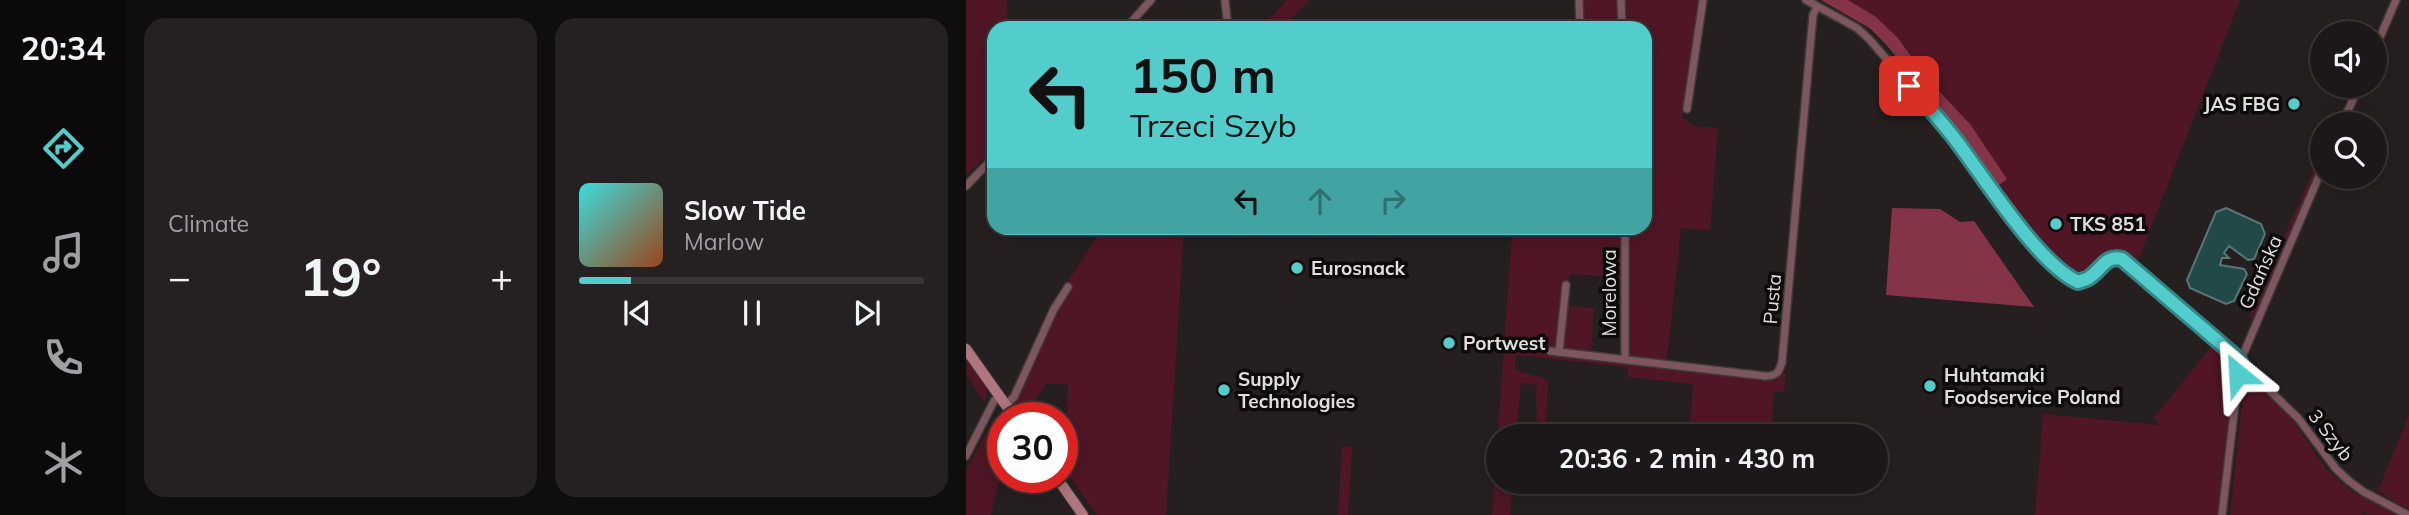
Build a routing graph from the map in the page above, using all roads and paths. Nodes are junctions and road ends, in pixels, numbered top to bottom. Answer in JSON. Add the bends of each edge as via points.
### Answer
{"nodes":[{"id":1,"x":1151,"y":0,"type":"edge"},
{"id":2,"x":1225,"y":0,"type":"edge"},
{"id":3,"x":1579,"y":0,"type":"edge"},
{"id":4,"x":1621,"y":0,"type":"edge"},
{"id":5,"x":1703,"y":0,"type":"edge"},
{"id":6,"x":1806,"y":0,"type":"edge"},
{"id":7,"x":2396,"y":0,"type":"edge"},
{"id":8,"x":1818,"y":7,"type":"junction"},
{"id":9,"x":1132,"y":21,"type":"edge"},
{"id":10,"x":1227,"y":21,"type":"edge"},
{"id":11,"x":1580,"y":21,"type":"edge"},
{"id":12,"x":1622,"y":21,"type":"edge"},
{"id":13,"x":2387,"y":21,"type":"edge"},
{"id":14,"x":1687,"y":109,"type":"dead end"},
{"id":15,"x":987,"y":164,"type":"edge"},
{"id":16,"x":966,"y":186,"type":"edge"},
{"id":17,"x":2314,"y":189,"type":"edge"},
{"id":18,"x":1625,"y":235,"type":"edge"},
{"id":19,"x":1566,"y":285,"type":"dead end"},
{"id":20,"x":1068,"y":288,"type":"dead end"},
{"id":21,"x":966,"y":349,"type":"edge"},
{"id":22,"x":1625,"y":359,"type":"junction"},
{"id":23,"x":2240,"y":362,"type":"junction"},
{"id":24,"x":1003,"y":401,"type":"junction"},
{"id":25,"x":966,"y":456,"type":"edge"},
{"id":26,"x":1068,"y":493,"type":"edge"},
{"id":27,"x":1083,"y":515,"type":"edge"},
{"id":28,"x":2222,"y":515,"type":"edge"},
{"id":29,"x":2408,"y":515,"type":"edge"}],
"edges":[{"from":1,"to":9,"type":"street"},
{"from":2,"to":10,"type":"street"},
{"from":3,"to":11,"type":"street"},
{"from":4,"to":12,"type":"street"},
{"from":5,"to":14,"type":"street"},
{"from":6,"to":8,"type":"street"},
{"from":7,"to":13,"type":"street"},
{"from":8,"to":22,"type":"street","name":"Pusta","via":[[1813,15],[1779,372],[1765,376]]},
{"from":8,"to":23,"type":"street","name":"3 Szyb","via":[[1870,40],[2065,276],[2078,282],[2091,277],[2107,260],[2122,259]]},
{"from":15,"to":16,"type":"street"},
{"from":17,"to":23,"type":"street","name":"Gdańska"},
{"from":18,"to":22,"type":"street","name":"Morelowa"},
{"from":19,"to":22,"type":"street","name":"Pusta","via":[[1554,351]]},
{"from":20,"to":24,"type":"street","via":[[1014,397]]},
{"from":21,"to":24,"type":"street"},
{"from":23,"to":28,"type":"street","name":"Gdańska"},
{"from":23,"to":29,"type":"street","name":"3 Szyb","via":[[2298,418],[2342,475]]},
{"from":24,"to":25,"type":"street","via":[[994,401]]},
{"from":26,"to":27,"type":"street"}]}
